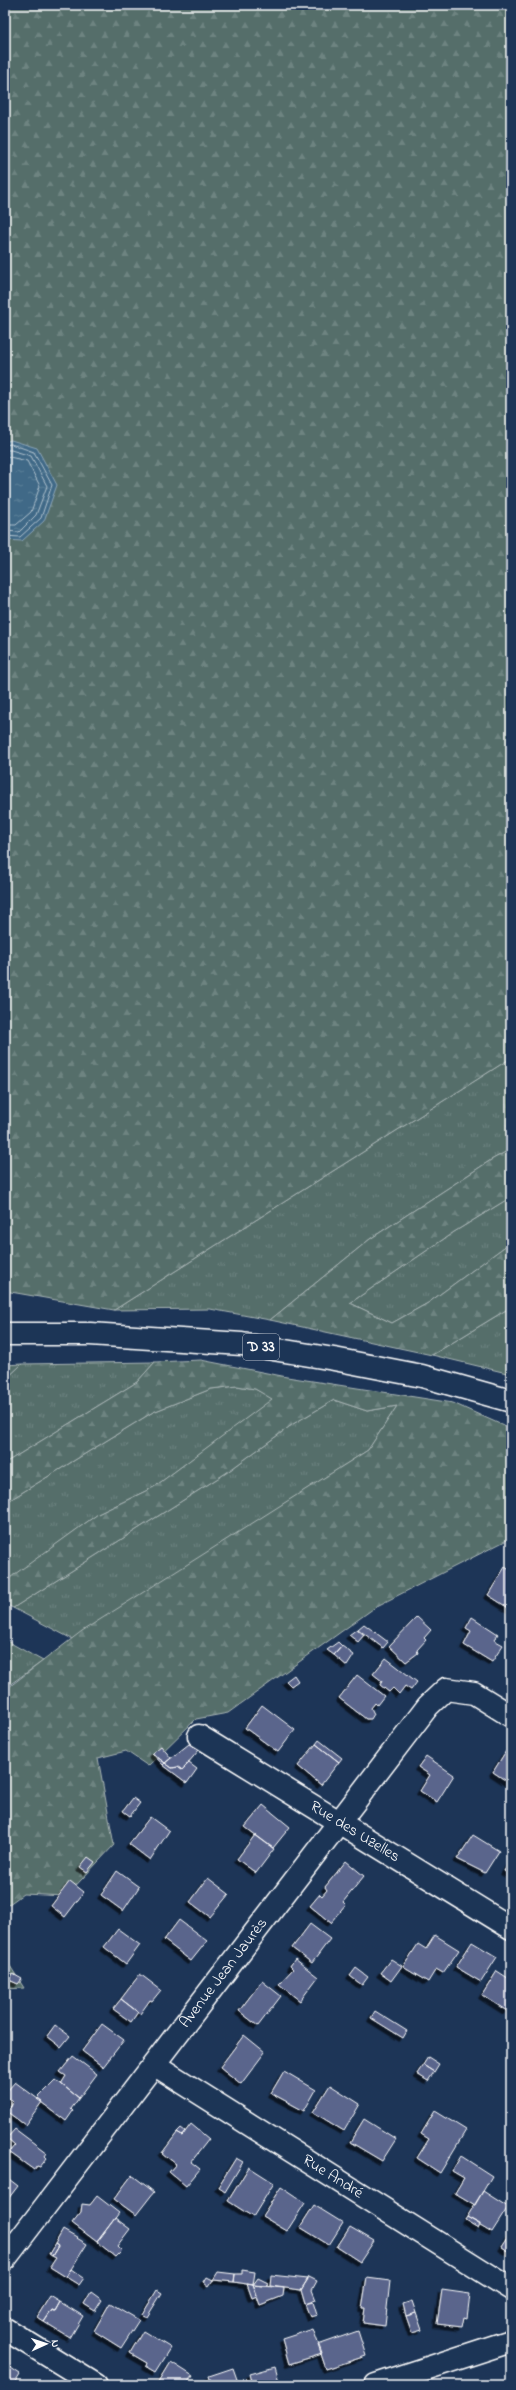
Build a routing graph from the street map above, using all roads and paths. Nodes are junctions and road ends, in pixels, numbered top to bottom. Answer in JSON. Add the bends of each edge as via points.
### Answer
{"nodes":[{"id":1,"x":5,"y":1334,"type":"edge"},
{"id":2,"x":511,"y":1401,"type":"edge"},
{"id":3,"x":511,"y":1716,"type":"edge"},
{"id":4,"x":199,"y":1736,"type":"dead end"},
{"id":5,"x":340,"y":1822,"type":"junction"},
{"id":6,"x":511,"y":1928,"type":"edge"},
{"id":7,"x":155,"y":2065,"type":"junction"},
{"id":8,"x":5,"y":2259,"type":"edge"},
{"id":9,"x":511,"y":2289,"type":"edge"},
{"id":10,"x":5,"y":2329,"type":"edge"},
{"id":11,"x":511,"y":2341,"type":"edge"},
{"id":12,"x":96,"y":2385,"type":"edge"},
{"id":13,"x":376,"y":2385,"type":"edge"}],
"edges":[{"from":1,"to":2,"type":"street","number":"D 33","via":[[98,1335],[242,1344],[422,1376]]},
{"from":3,"to":5,"type":"street","name":"Avenue Jean Jaurès","via":[[474,1693],[446,1689],[428,1706]]},
{"from":4,"to":5,"type":"street","name":"Rue des Uzelles"},
{"from":5,"to":6,"type":"street","name":"Rue des Uzelles"},
{"from":5,"to":7,"type":"street","name":"Avenue Jean Jaurès"},
{"from":7,"to":8,"type":"street","name":"Avenue Jean Jaurès"},
{"from":7,"to":9,"type":"street","name":"Rue André"},
{"from":10,"to":12,"type":"street"},
{"from":11,"to":13,"type":"street"}]}
